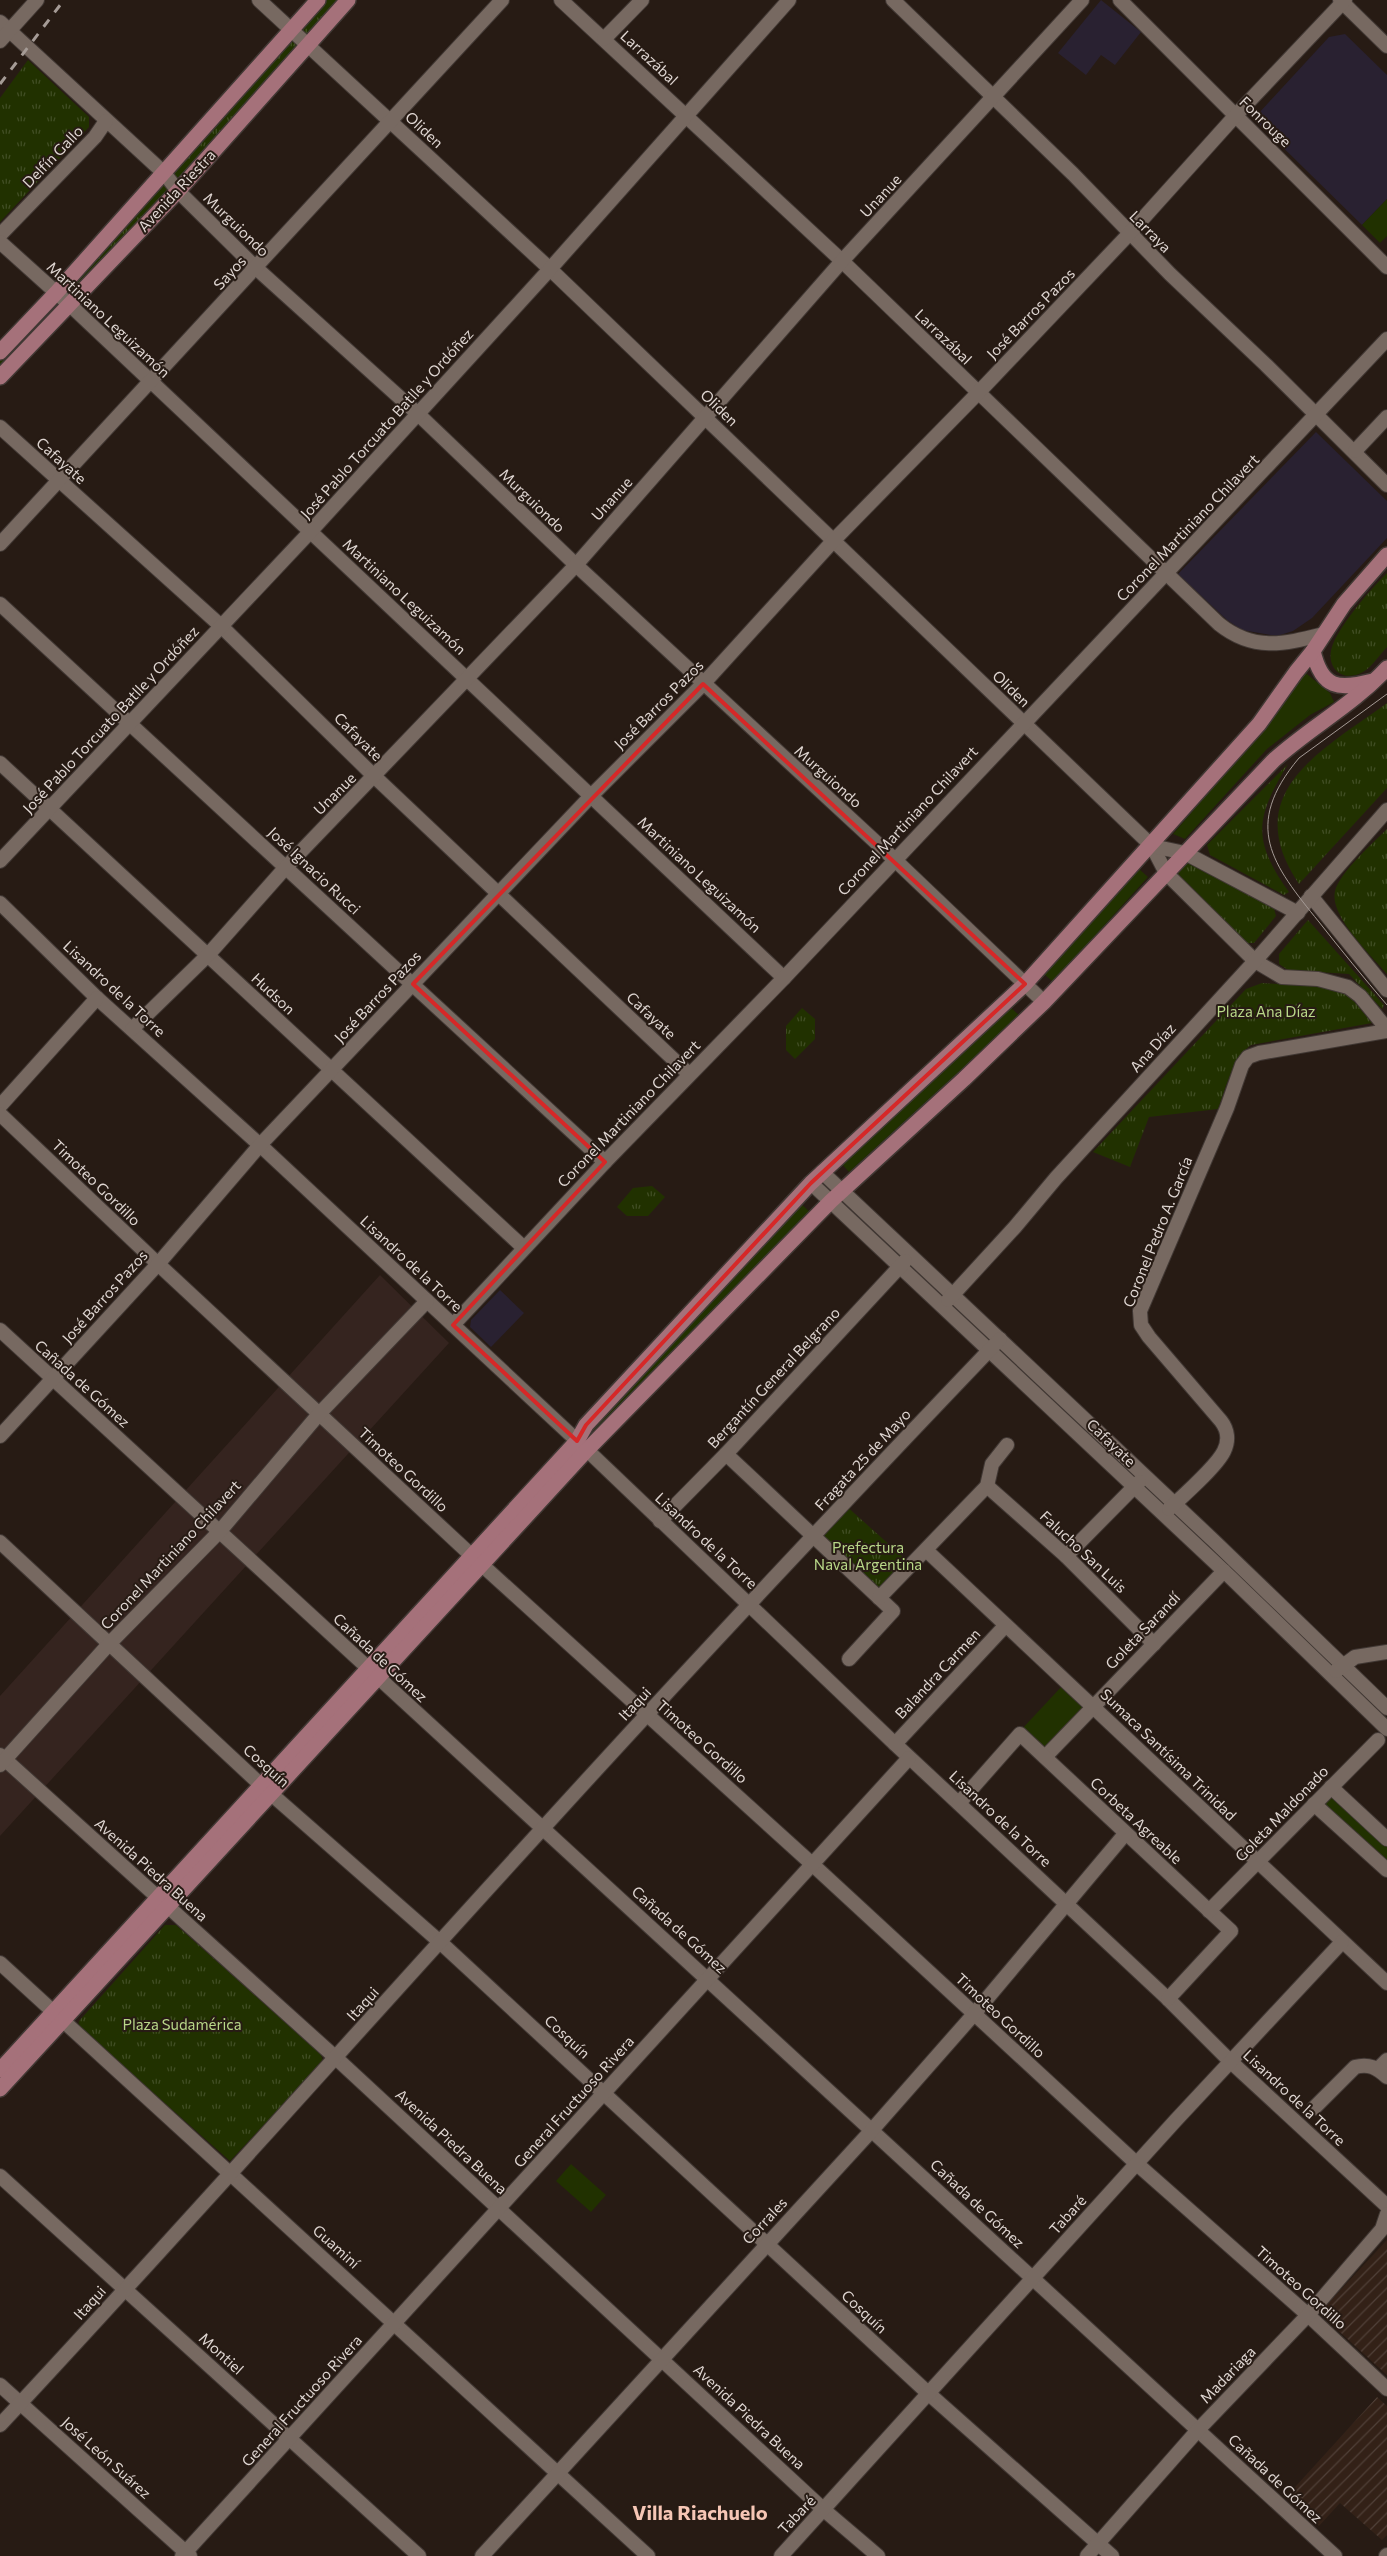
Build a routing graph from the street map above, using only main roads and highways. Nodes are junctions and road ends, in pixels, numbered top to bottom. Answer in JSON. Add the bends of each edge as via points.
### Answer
{"nodes":[{"id":1,"x":318,"y":0,"type":"edge"},
{"id":2,"x":348,"y":0,"type":"edge"},
{"id":3,"x":0,"y":352,"type":"edge"},
{"id":4,"x":0,"y":378,"type":"edge"},
{"id":5,"x":1387,"y":555,"type":"edge"},
{"id":6,"x":1313,"y":651,"type":"junction"},
{"id":7,"x":1387,"y":668,"type":"edge"},
{"id":8,"x":1381,"y":679,"type":"edge"},
{"id":9,"x":582,"y":1446,"type":"junction"},
{"id":10,"x":477,"y":1560,"type":"junction"},
{"id":11,"x":267,"y":1790,"type":"junction"},
{"id":12,"x":56,"y":2016,"type":"junction"},
{"id":13,"x":0,"y":2070,"type":"edge"},
{"id":14,"x":0,"y":2089,"type":"edge"}],
"edges":[{"from":1,"to":3,"type":"main road","name":"Avenida Riestra"},
{"from":2,"to":4,"type":"main road","name":"Avenida Riestra","via":[[178,191]]},
{"from":5,"to":6,"type":"main road","via":[[1344,604]]},
{"from":6,"to":8,"type":"main road","via":[[1319,671],[1329,682],[1345,686]]},
{"from":6,"to":9,"type":"main road","via":[[1259,724],[1152,846],[1025,984],[811,1183],[586,1424]]},
{"from":7,"to":8,"type":"main road"},
{"from":8,"to":9,"type":"main road","via":[[1282,752],[1044,1002],[836,1196]]},
{"from":9,"to":10,"type":"main road"},
{"from":10,"to":11,"type":"main road","via":[[378,1679]]},
{"from":10,"to":11,"type":"main road","via":[[367,1668]]},
{"from":11,"to":12,"type":"main road"},
{"from":12,"to":13,"type":"main road"},
{"from":12,"to":14,"type":"main road"}]}
